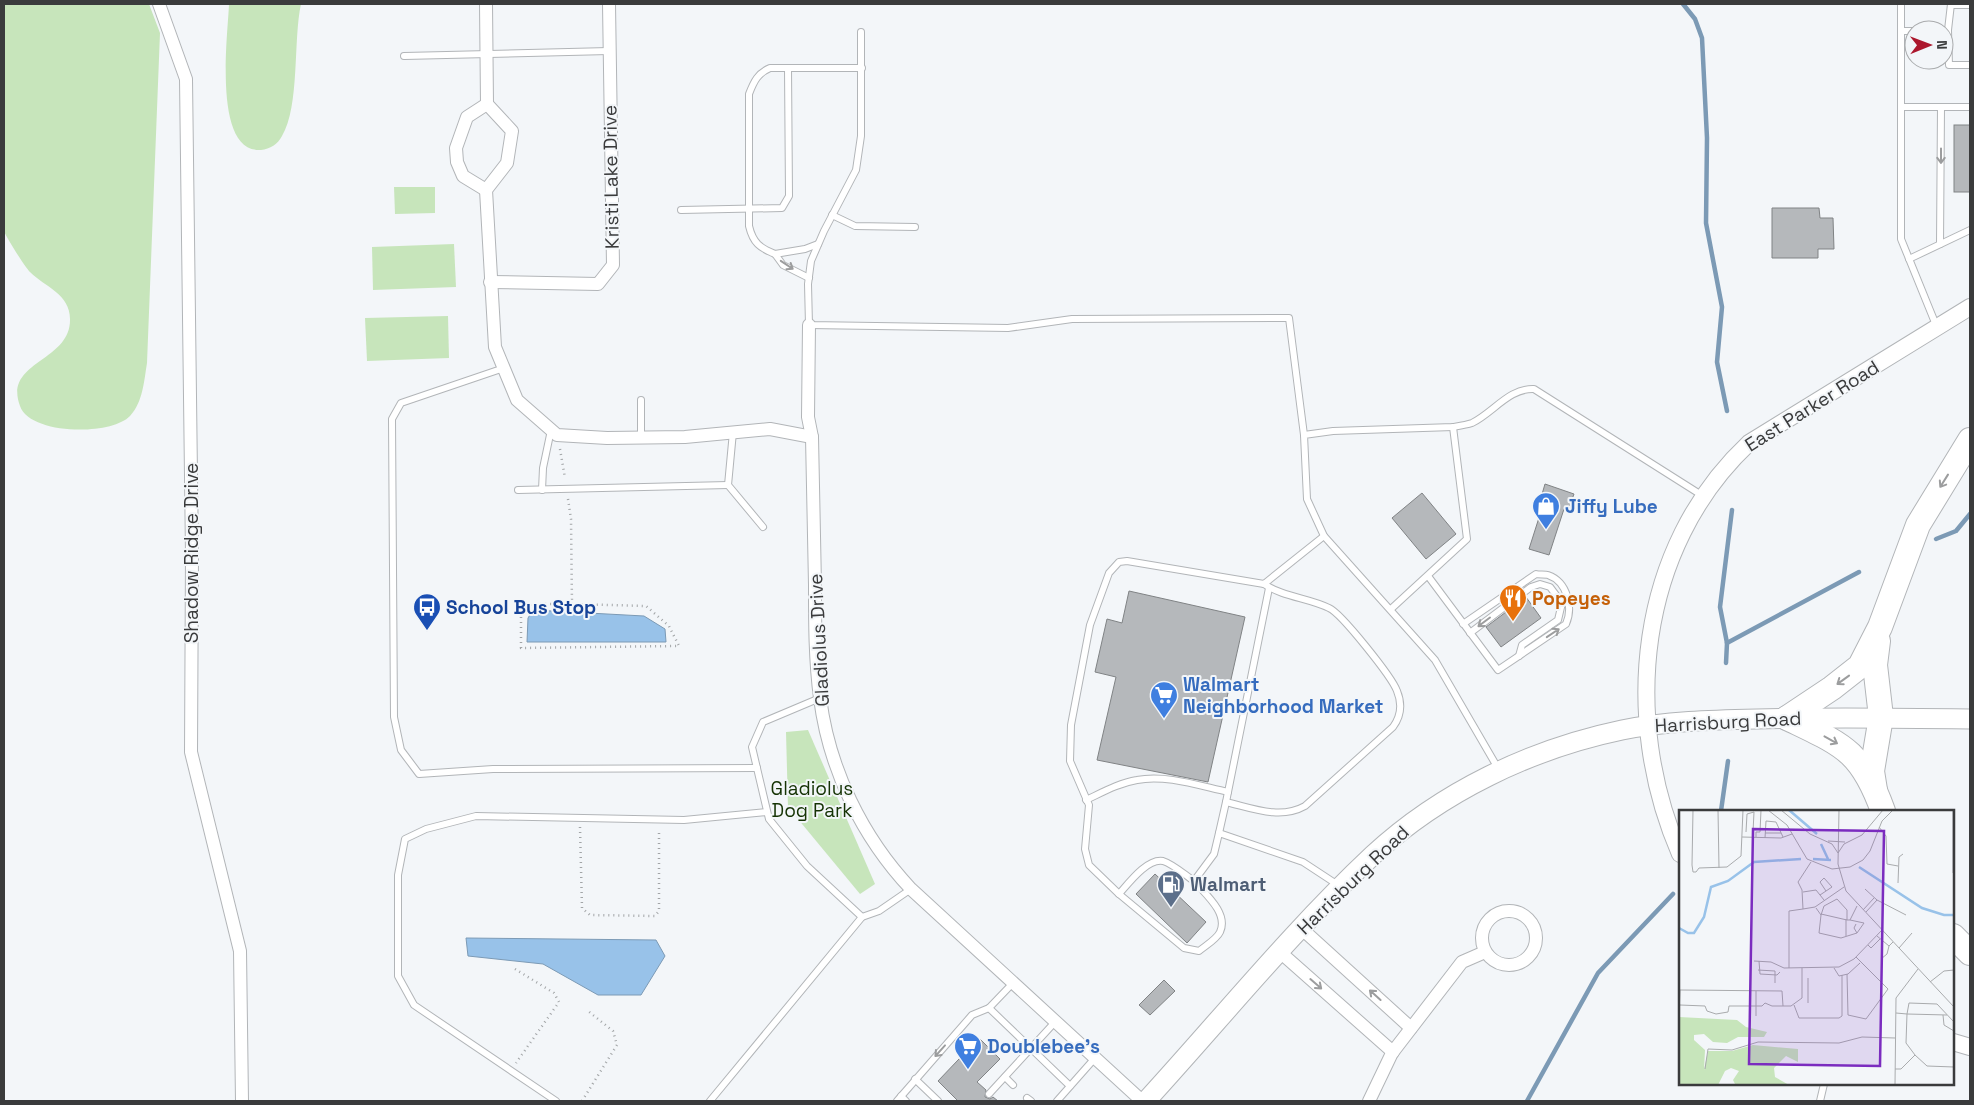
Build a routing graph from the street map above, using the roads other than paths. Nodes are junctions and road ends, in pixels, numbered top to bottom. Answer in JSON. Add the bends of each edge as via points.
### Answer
{"nodes":[{"id":1,"x":160,"y":4,"type":"edge"},
{"id":2,"x":486,"y":4,"type":"edge"},
{"id":3,"x":609,"y":4,"type":"edge"},
{"id":4,"x":1901,"y":4,"type":"edge"},
{"id":5,"x":1951,"y":4,"type":"edge"},
{"id":6,"x":1970,"y":5,"type":"edge"},
{"id":7,"x":1948,"y":20,"type":"edge"},
{"id":8,"x":1901,"y":31,"type":"junction"},
{"id":9,"x":1904,"y":31,"type":"edge"},
{"id":10,"x":861,"y":32,"type":"dead end"},
{"id":11,"x":609,"y":51,"type":"junction"},
{"id":12,"x":486,"y":54,"type":"junction"},
{"id":13,"x":404,"y":56,"type":"dead end"},
{"id":14,"x":1954,"y":65,"type":"edge"},
{"id":15,"x":1970,"y":65,"type":"edge"},
{"id":16,"x":788,"y":68,"type":"junction"},
{"id":17,"x":862,"y":68,"type":"junction"},
{"id":18,"x":487,"y":104,"type":"junction"},
{"id":19,"x":1902,"y":107,"type":"junction"},
{"id":20,"x":1970,"y":107,"type":"edge"},
{"id":21,"x":1941,"y":108,"type":"junction"},
{"id":22,"x":486,"y":190,"type":"junction"},
{"id":23,"x":749,"y":208,"type":"junction"},
{"id":24,"x":680,"y":210,"type":"dead end"},
{"id":25,"x":832,"y":215,"type":"junction"},
{"id":26,"x":915,"y":227,"type":"dead end"},
{"id":27,"x":1970,"y":230,"type":"edge"},
{"id":28,"x":818,"y":244,"type":"junction"},
{"id":29,"x":1940,"y":244,"type":"junction"},
{"id":30,"x":775,"y":254,"type":"junction"},
{"id":31,"x":1909,"y":259,"type":"junction"},
{"id":32,"x":809,"y":278,"type":"junction"},
{"id":33,"x":490,"y":282,"type":"junction"},
{"id":34,"x":1970,"y":307,"type":"edge"},
{"id":35,"x":809,"y":325,"type":"junction"},
{"id":36,"x":1938,"y":328,"type":"junction"},
{"id":37,"x":504,"y":368,"type":"junction"},
{"id":38,"x":641,"y":400,"type":"dead end"},
{"id":39,"x":1453,"y":427,"type":"junction"},
{"id":40,"x":733,"y":432,"type":"junction"},
{"id":41,"x":554,"y":433,"type":"junction"},
{"id":42,"x":1304,"y":435,"type":"junction"},
{"id":43,"x":641,"y":437,"type":"junction"},
{"id":44,"x":812,"y":438,"type":"junction"},
{"id":45,"x":1970,"y":440,"type":"edge"},
{"id":46,"x":728,"y":485,"type":"junction"},
{"id":47,"x":518,"y":490,"type":"dead end"},
{"id":48,"x":542,"y":490,"type":"junction"},
{"id":49,"x":1702,"y":496,"type":"junction"},
{"id":50,"x":763,"y":527,"type":"dead end"},
{"id":51,"x":1324,"y":536,"type":"junction"},
{"id":52,"x":1428,"y":576,"type":"junction"},
{"id":53,"x":1267,"y":586,"type":"junction"},
{"id":54,"x":1391,"y":609,"type":"junction"},
{"id":55,"x":1463,"y":624,"type":"junction"},
{"id":56,"x":1880,"y":627,"type":"junction"},
{"id":57,"x":1470,"y":633,"type":"junction"},
{"id":58,"x":1519,"y":656,"type":"junction"},
{"id":59,"x":820,"y":698,"type":"junction"},
{"id":60,"x":1881,"y":717,"type":"junction"},
{"id":61,"x":1787,"y":718,"type":"junction"},
{"id":62,"x":1970,"y":719,"type":"edge"},
{"id":63,"x":1647,"y":726,"type":"junction"},
{"id":64,"x":757,"y":768,"type":"junction"},
{"id":65,"x":1499,"y":771,"type":"junction"},
{"id":66,"x":1228,"y":792,"type":"junction"},
{"id":67,"x":1086,"y":800,"type":"junction"},
{"id":68,"x":1879,"y":801,"type":"edge"},
{"id":69,"x":1226,"y":802,"type":"junction"},
{"id":70,"x":767,"y":812,"type":"junction"},
{"id":71,"x":1219,"y":833,"type":"junction"},
{"id":72,"x":1679,"y":852,"type":"edge"},
{"id":73,"x":1194,"y":880,"type":"junction"},
{"id":74,"x":1341,"y":887,"type":"junction"},
{"id":75,"x":911,"y":889,"type":"junction"},
{"id":76,"x":1118,"y":894,"type":"junction"},
{"id":77,"x":862,"y":917,"type":"junction"},
{"id":78,"x":1302,"y":929,"type":"junction"},
{"id":79,"x":1954,"y":937,"type":"edge"},
{"id":80,"x":1280,"y":952,"type":"junction"},
{"id":81,"x":1485,"y":952,"type":"junction"},
{"id":82,"x":1970,"y":953,"type":"edge"},
{"id":83,"x":1013,"y":983,"type":"junction"},
{"id":84,"x":989,"y":1008,"type":"junction"},
{"id":85,"x":1055,"y":1022,"type":"junction"},
{"id":86,"x":1411,"y":1028,"type":"junction"},
{"id":87,"x":1954,"y":1042,"type":"edge"},
{"id":88,"x":1970,"y":1047,"type":"edge"},
{"id":89,"x":1030,"y":1048,"type":"junction"},
{"id":90,"x":1393,"y":1052,"type":"junction"},
{"id":91,"x":1095,"y":1058,"type":"junction"},
{"id":92,"x":1005,"y":1077,"type":"junction"},
{"id":93,"x":915,"y":1079,"type":"junction"},
{"id":94,"x":1013,"y":1085,"type":"dead end"},
{"id":95,"x":1824,"y":1085,"type":"edge"},
{"id":96,"x":1070,"y":1086,"type":"junction"},
{"id":97,"x":989,"y":1094,"type":"dead end"},
{"id":98,"x":899,"y":1098,"type":"edge"},
{"id":99,"x":242,"y":1101,"type":"edge"},
{"id":100,"x":556,"y":1101,"type":"edge"},
{"id":101,"x":710,"y":1101,"type":"edge"},
{"id":102,"x":906,"y":1101,"type":"edge"},
{"id":103,"x":938,"y":1101,"type":"edge"},
{"id":104,"x":1057,"y":1101,"type":"edge"},
{"id":105,"x":1142,"y":1101,"type":"edge"},
{"id":106,"x":1146,"y":1101,"type":"edge"},
{"id":107,"x":1369,"y":1101,"type":"edge"},
{"id":108,"x":1820,"y":1101,"type":"edge"}],
"edges":[{"from":1,"to":99,"type":"street","name":"Shadow Ridge Drive","via":[[186,79],[192,545],[191,752],[240,951]]},
{"from":2,"to":12,"type":"street"},
{"from":3,"to":11,"type":"street","name":"Kristi Lake Drive"},
{"from":4,"to":8,"type":"lane"},
{"from":5,"to":6,"type":"lane"},
{"from":5,"to":7,"type":"lane"},
{"from":8,"to":9,"type":"lane"},
{"from":8,"to":19,"type":"lane"},
{"from":10,"to":17,"type":"lane"},
{"from":11,"to":12,"type":"lane"},
{"from":11,"to":33,"type":"street","name":"Kristi Lake Drive","via":[[613,265],[598,284]]},
{"from":12,"to":13,"type":"lane"},
{"from":12,"to":18,"type":"street"},
{"from":14,"to":15,"type":"lane"},
{"from":16,"to":17,"type":"lane"},
{"from":16,"to":23,"type":"lane","via":[[770,68],[760,72],[750,94]]},
{"from":16,"to":23,"type":"lane","via":[[789,196],[782,208]]},
{"from":17,"to":25,"type":"lane","via":[[861,136],[856,170]]},
{"from":18,"to":22,"type":"street","via":[[512,131],[507,162]]},
{"from":18,"to":22,"type":"street","via":[[467,117],[456,148],[463,176]]},
{"from":19,"to":21,"type":"lane"},
{"from":19,"to":31,"type":"lane","via":[[1901,239]]},
{"from":20,"to":21,"type":"lane"},
{"from":21,"to":29,"type":"lane","one_way":true},
{"from":22,"to":33,"type":"street"},
{"from":23,"to":24,"type":"lane"},
{"from":23,"to":30,"type":"lane","via":[[752,238],[761,248]]},
{"from":25,"to":26,"type":"lane","via":[[855,226]]},
{"from":25,"to":28,"type":"lane"},
{"from":27,"to":29,"type":"lane"},
{"from":28,"to":30,"type":"lane"},
{"from":28,"to":32,"type":"lane"},
{"from":29,"to":31,"type":"lane"},
{"from":30,"to":32,"type":"lane","one_way":true,"via":[[783,265]]},
{"from":31,"to":36,"type":"lane"},
{"from":32,"to":35,"type":"lane"},
{"from":33,"to":37,"type":"street","via":[[495,347]]},
{"from":34,"to":36,"type":"street","name":"East Parker Road"},
{"from":35,"to":42,"type":"lane","via":[[1008,328],[1072,319],[1289,318]]},
{"from":35,"to":44,"type":"street","name":"Gladiolus Drive","via":[[808,417]]},
{"from":36,"to":49,"type":"street","name":"East Parker Road","via":[[1748,444]]},
{"from":37,"to":41,"type":"street","via":[[517,400]]},
{"from":37,"to":64,"type":"lane","via":[[401,403],[392,419],[394,717],[401,750],[419,774],[493,769]]},
{"from":38,"to":43,"type":"lane"},
{"from":39,"to":42,"type":"lane"},
{"from":39,"to":49,"type":"lane","via":[[1470,424],[1524,388],[1534,389]]},
{"from":39,"to":52,"type":"lane","via":[[1467,539]]},
{"from":40,"to":43,"type":"street"},
{"from":40,"to":44,"type":"street","via":[[770,429]]},
{"from":40,"to":46,"type":"lane"},
{"from":41,"to":43,"type":"street"},
{"from":41,"to":48,"type":"lane","via":[[543,468]]},
{"from":42,"to":51,"type":"lane","via":[[1307,499]]},
{"from":44,"to":59,"type":"street","name":"Gladiolus Drive","via":[[816,662]]},
{"from":45,"to":56,"type":"highway","one_way":true,"via":[[1918,525]]},
{"from":46,"to":48,"type":"lane"},
{"from":46,"to":50,"type":"lane"},
{"from":47,"to":48,"type":"lane"},
{"from":49,"to":63,"type":"street","name":"East Parker Road","via":[[1668,563],[1660,588],[1646,674]]},
{"from":51,"to":53,"type":"lane"},
{"from":51,"to":54,"type":"lane"},
{"from":52,"to":54,"type":"lane"},
{"from":52,"to":55,"type":"lane"},
{"from":53,"to":66,"type":"lane"},
{"from":53,"to":67,"type":"lane","via":[[1127,561],[1119,562],[1109,573],[1090,625],[1072,725],[1070,761]]},
{"from":53,"to":69,"type":"lane","via":[[1335,612],[1390,678],[1397,691],[1399,719],[1305,806],[1292,813]]},
{"from":54,"to":65,"type":"lane","via":[[1435,660]]},
{"from":55,"to":57,"type":"lane"},
{"from":58,"to":55,"type":"lane","one_way":true,"via":[[1566,624],[1571,614],[1566,594],[1548,575],[1536,574]]},
{"from":56,"to":60,"type":"highway","via":[[1875,665]]},
{"from":56,"to":61,"type":"highway","one_way":true,"via":[[1860,666]]},
{"from":57,"to":58,"type":"lane","via":[[1498,670]]},
{"from":58,"to":57,"type":"lane","one_way":true,"via":[[1522,646],[1558,620],[1562,603],[1550,586],[1540,584],[1532,587]]},
{"from":59,"to":64,"type":"lane","via":[[762,722],[752,747]]},
{"from":59,"to":75,"type":"street","name":"Gladiolus Drive","via":[[829,744],[851,801],[873,841]]},
{"from":60,"to":61,"type":"main road","name":"Harrisburg Road"},
{"from":60,"to":62,"type":"main road","name":"Harrisburg Road"},
{"from":60,"to":68,"type":"highway","via":[[1872,771]]},
{"from":61,"to":63,"type":"main road","name":"Harrisburg Road","via":[[1693,720]]},
{"from":61,"to":68,"type":"highway","one_way":true,"via":[[1850,752]]},
{"from":63,"to":65,"type":"main road","name":"Harrisburg Road","via":[[1560,747]]},
{"from":63,"to":72,"type":"street","name":"East Parker Road","via":[[1666,822]]},
{"from":64,"to":70,"type":"lane"},
{"from":65,"to":74,"type":"main road","name":"Harrisburg Road","via":[[1418,818],[1374,854]]},
{"from":66,"to":67,"type":"lane","via":[[1172,780],[1138,779]]},
{"from":66,"to":69,"type":"lane"},
{"from":67,"to":76,"type":"lane","via":[[1089,865]]},
{"from":69,"to":71,"type":"lane"},
{"from":70,"to":77,"type":"lane","via":[[806,866]]},
{"from":70,"to":100,"type":"lane","via":[[684,820],[476,816],[405,839],[398,875],[398,976],[414,1005]]},
{"from":71,"to":73,"type":"lane","via":[[1214,854]]},
{"from":71,"to":74,"type":"lane","via":[[1303,862]]},
{"from":73,"to":76,"type":"lane","via":[[1163,862],[1154,862]]},
{"from":73,"to":76,"type":"lane","via":[[1218,910],[1222,923],[1220,933],[1199,951],[1184,948]]},
{"from":74,"to":78,"type":"main road","name":"Harrisburg Road"},
{"from":75,"to":77,"type":"lane","via":[[879,911]]},
{"from":75,"to":83,"type":"street","name":"Gladiolus Drive"},
{"from":77,"to":101,"type":"lane"},
{"from":78,"to":80,"type":"main road","name":"Harrisburg Road"},
{"from":86,"to":78,"type":"street","one_way":true},
{"from":79,"to":82,"type":"highway"},
{"from":80,"to":90,"type":"street","one_way":true},
{"from":80,"to":106,"type":"main road","name":"Harrisburg Road"},
{"from":81,"to":81,"type":"street","via":[[1499,964],[1518,964],[1532,952],[1536,936],[1534,927],[1522,914],[1498,913],[1485,924],[1482,933]]},
{"from":81,"to":86,"type":"street","via":[[1462,962]]},
{"from":83,"to":84,"type":"lane"},
{"from":83,"to":85,"type":"street","name":"Gladiolus Drive"},
{"from":84,"to":89,"type":"lane"},
{"from":84,"to":93,"type":"lane","one_way":true,"via":[[972,1015]]},
{"from":85,"to":89,"type":"lane"},
{"from":85,"to":91,"type":"street","name":"Gladiolus Drive"},
{"from":86,"to":90,"type":"street"},
{"from":87,"to":88,"type":"street"},
{"from":89,"to":92,"type":"lane"},
{"from":89,"to":96,"type":"lane"},
{"from":90,"to":107,"type":"street"},
{"from":91,"to":96,"type":"lane"},
{"from":91,"to":105,"type":"street","name":"Gladiolus Drive"},
{"from":92,"to":94,"type":"lane"},
{"from":92,"to":97,"type":"lane"},
{"from":93,"to":98,"type":"lane"},
{"from":93,"to":103,"type":"lane"},
{"from":95,"to":108,"type":"lane"},
{"from":96,"to":104,"type":"lane"},
{"from":98,"to":102,"type":"lane"}]}
